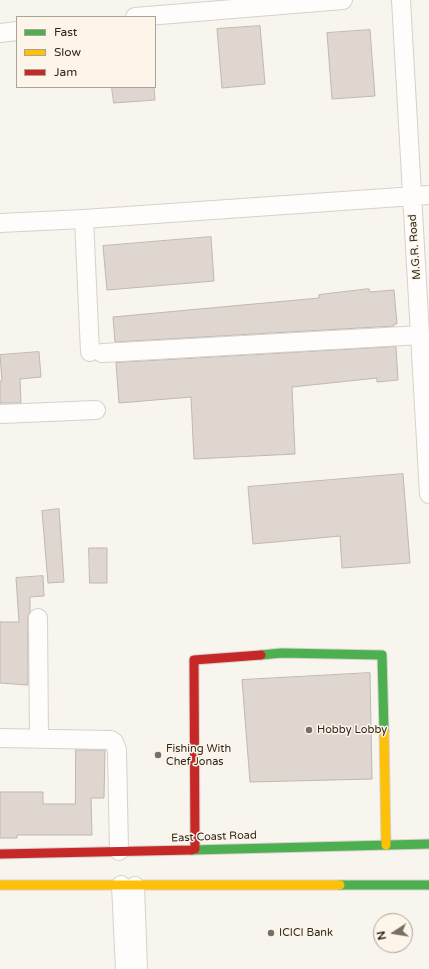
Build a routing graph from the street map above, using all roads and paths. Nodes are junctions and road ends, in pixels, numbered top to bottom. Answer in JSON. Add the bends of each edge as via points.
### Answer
{"nodes":[{"id":1,"x":343,"y":0,"type":"edge"},
{"id":2,"x":401,"y":0,"type":"edge"},
{"id":3,"x":147,"y":16,"type":"edge"},
{"id":4,"x":16,"y":31,"type":"edge"},
{"id":5,"x":0,"y":33,"type":"edge"},
{"id":6,"x":429,"y":196,"type":"edge"},
{"id":7,"x":411,"y":197,"type":"junction"},
{"id":8,"x":84,"y":219,"type":"junction"},
{"id":9,"x":0,"y":223,"type":"edge"},
{"id":10,"x":421,"y":334,"type":"junction"},
{"id":11,"x":96,"y":410,"type":"dead end"},
{"id":12,"x":0,"y":414,"type":"edge"},
{"id":13,"x":429,"y":494,"type":"edge"},
{"id":14,"x":38,"y":618,"type":"dead end"},
{"id":15,"x":0,"y":738,"type":"edge"},
{"id":16,"x":39,"y":739,"type":"junction"},
{"id":17,"x":429,"y":844,"type":"edge"},
{"id":18,"x":386,"y":845,"type":"junction"},
{"id":19,"x":195,"y":849,"type":"junction"},
{"id":20,"x":119,"y":851,"type":"junction"},
{"id":21,"x":0,"y":854,"type":"edge"},
{"id":22,"x":0,"y":885,"type":"edge"},
{"id":23,"x":429,"y":885,"type":"edge"},
{"id":24,"x":128,"y":886,"type":"junction"},
{"id":25,"x":125,"y":969,"type":"edge"},
{"id":26,"x":138,"y":969,"type":"edge"}],
"edges":[{"from":1,"to":3,"type":"street"},
{"from":2,"to":7,"type":"street","name":"M.G.R. Road"},
{"from":4,"to":5,"type":"street"},
{"from":6,"to":7,"type":"street"},
{"from":7,"to":8,"type":"street"},
{"from":7,"to":10,"type":"street","name":"M.G.R. Road"},
{"from":8,"to":9,"type":"street"},
{"from":8,"to":10,"type":"street","via":[[96,353]]},
{"from":10,"to":13,"type":"street","name":"M.G.R. Road"},
{"from":11,"to":12,"type":"street"},
{"from":14,"to":16,"type":"street"},
{"from":15,"to":16,"type":"street"},
{"from":16,"to":20,"type":"street","via":[[114,742]]},
{"from":17,"to":18,"type":"main road","name":"East Coast Road"},
{"from":18,"to":19,"type":"main road","name":"East Coast Road"},
{"from":18,"to":19,"type":"main road","via":[[382,655],[281,653],[194,660]]},
{"from":19,"to":20,"type":"main road","name":"East Coast Road"},
{"from":20,"to":21,"type":"main road","name":"East Coast Road"},
{"from":22,"to":24,"type":"main road"},
{"from":23,"to":24,"type":"main road"},
{"from":24,"to":25,"type":"street"},
{"from":24,"to":26,"type":"street"}]}
